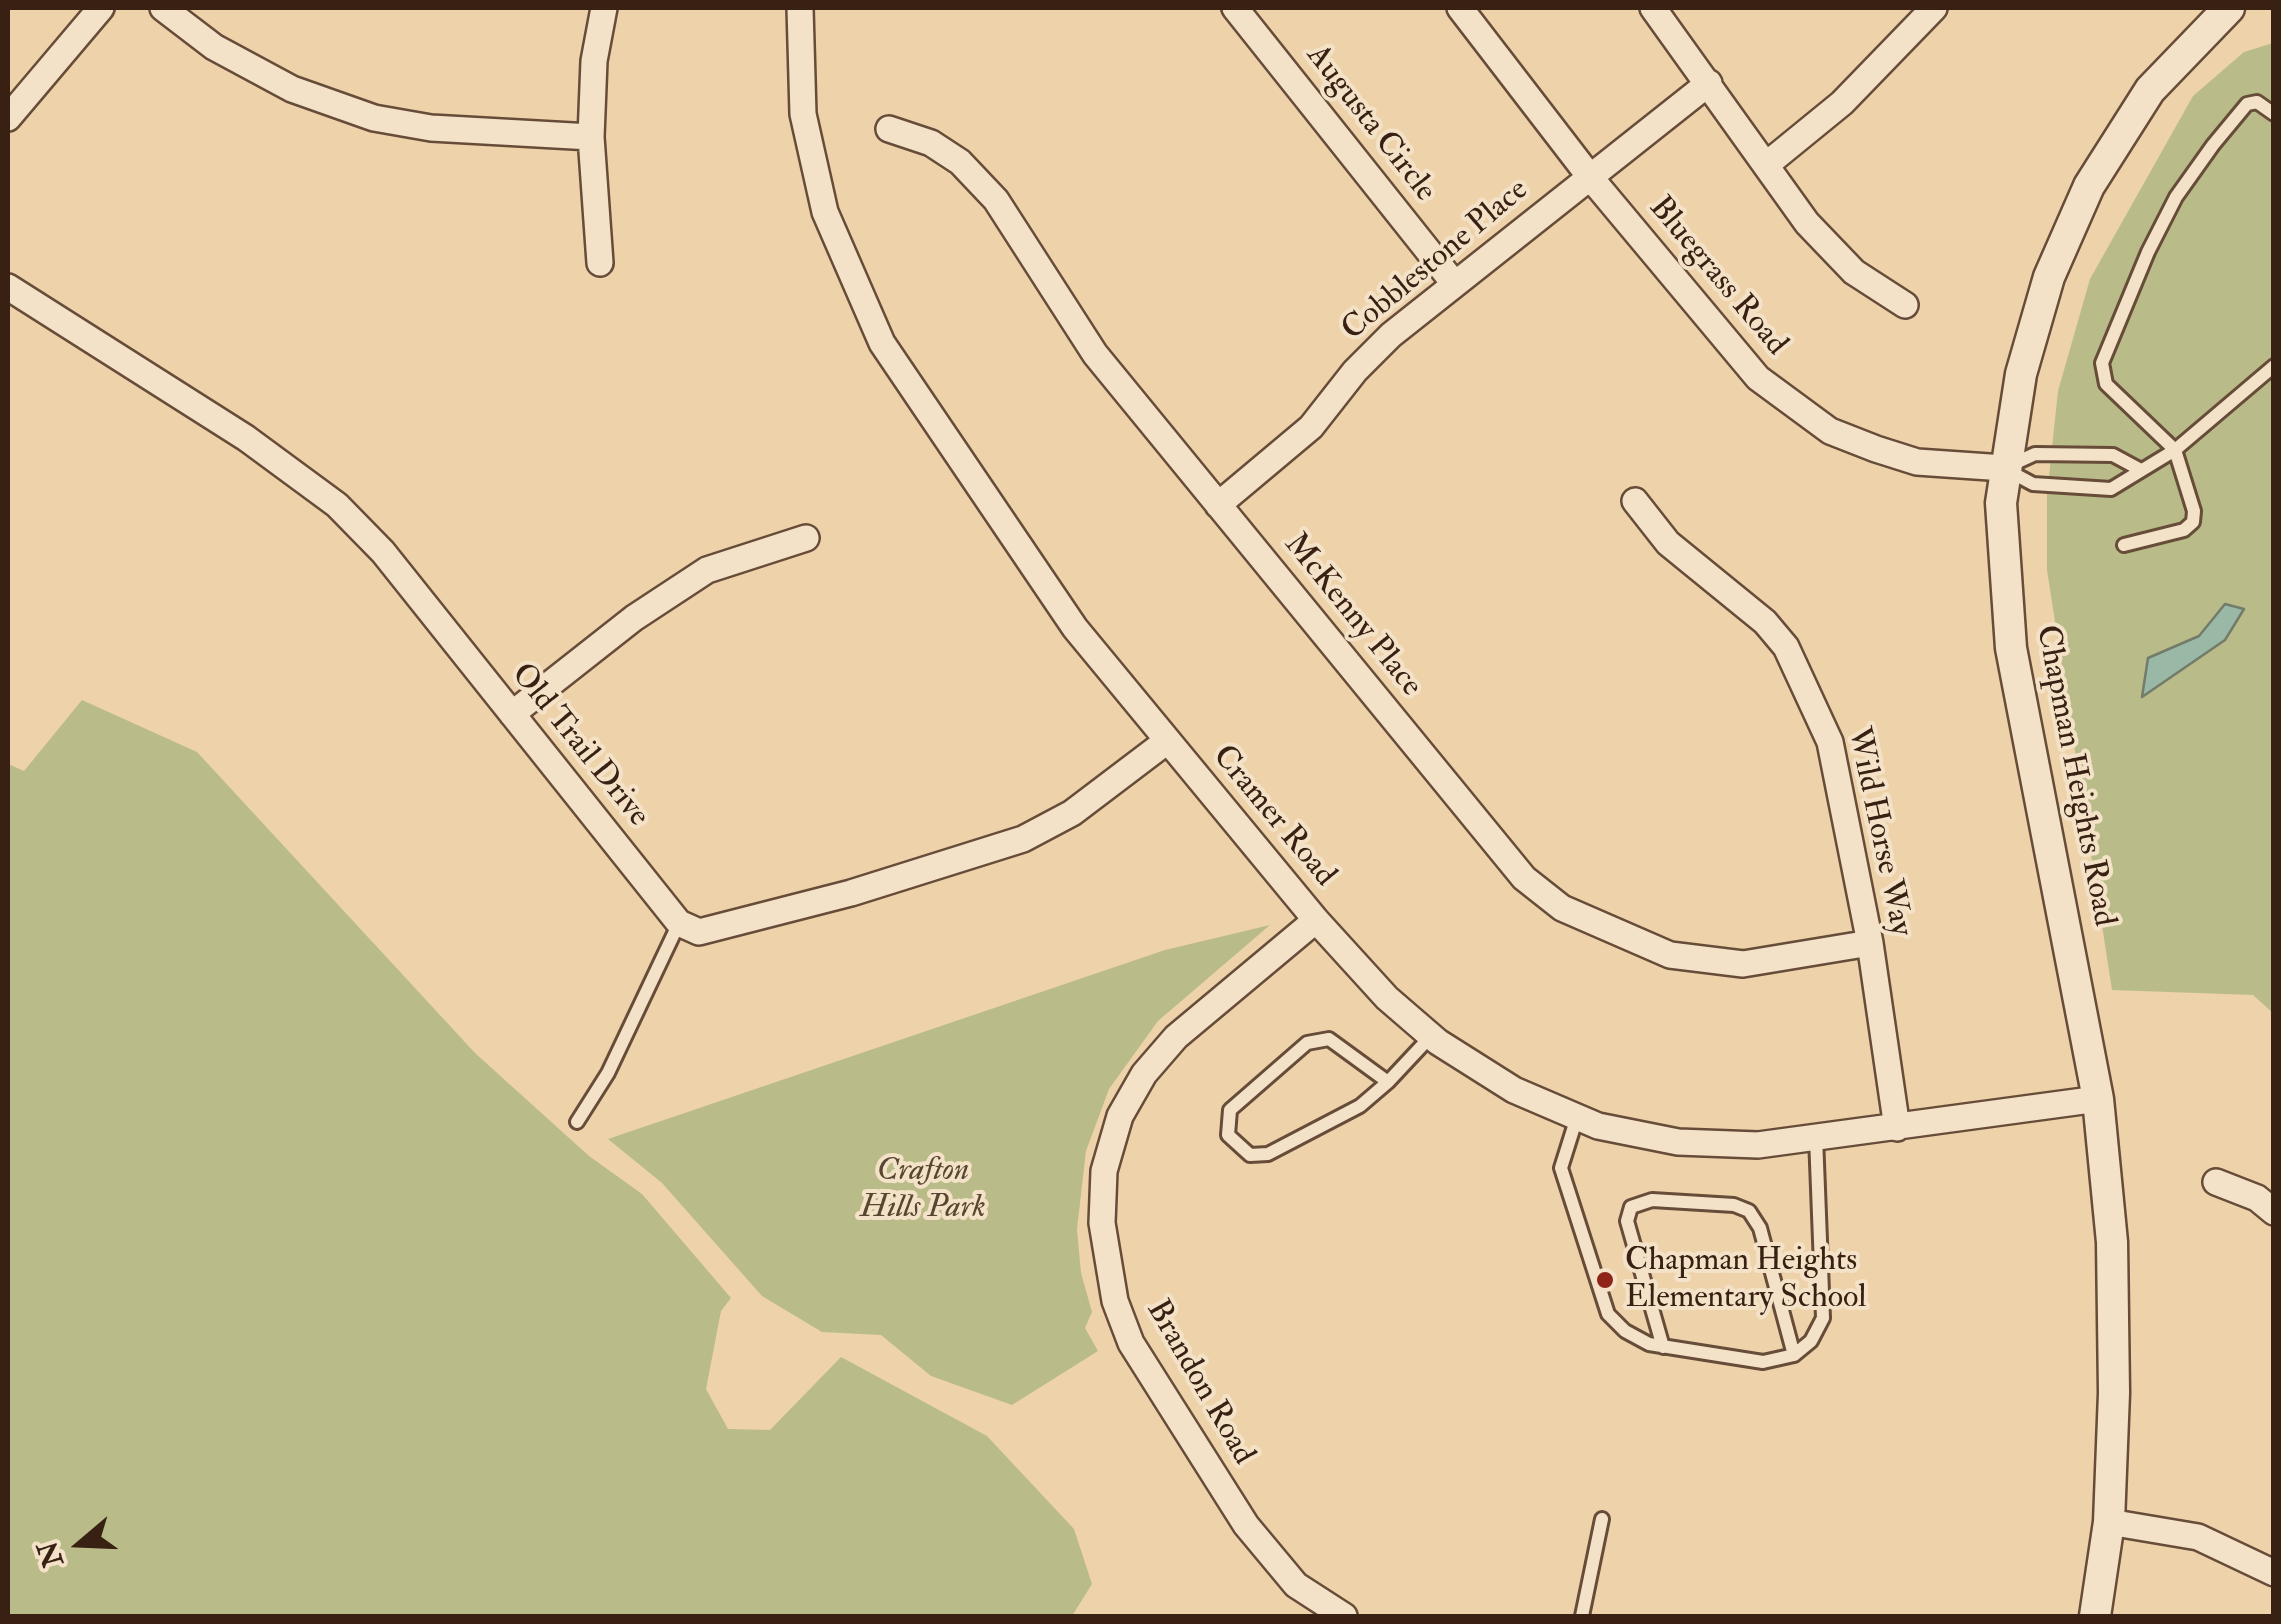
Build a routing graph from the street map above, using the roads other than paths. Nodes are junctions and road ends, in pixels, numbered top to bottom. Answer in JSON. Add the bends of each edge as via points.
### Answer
{"nodes":[{"id":1,"x":100,"y":8,"type":"edge"},
{"id":2,"x":163,"y":8,"type":"edge"},
{"id":3,"x":604,"y":8,"type":"edge"},
{"id":4,"x":800,"y":8,"type":"edge"},
{"id":5,"x":1236,"y":8,"type":"edge"},
{"id":6,"x":1460,"y":8,"type":"edge"},
{"id":7,"x":1653,"y":8,"type":"edge"},
{"id":8,"x":1934,"y":8,"type":"edge"},
{"id":9,"x":2229,"y":8,"type":"edge"},
{"id":10,"x":1709,"y":84,"type":"junction"},
{"id":11,"x":2274,"y":114,"type":"edge"},
{"id":12,"x":8,"y":118,"type":"edge"},
{"id":13,"x":889,"y":129,"type":"dead end"},
{"id":14,"x":591,"y":136,"type":"junction"},
{"id":15,"x":1766,"y":165,"type":"junction"},
{"id":16,"x":1590,"y":177,"type":"junction"},
{"id":17,"x":600,"y":263,"type":"dead end"},
{"id":18,"x":1454,"y":282,"type":"junction"},
{"id":19,"x":8,"y":287,"type":"edge"},
{"id":20,"x":1906,"y":306,"type":"dead end"},
{"id":21,"x":2274,"y":366,"type":"edge"},
{"id":22,"x":2175,"y":450,"type":"junction"},
{"id":23,"x":2004,"y":468,"type":"junction"},
{"id":24,"x":2139,"y":468,"type":"junction"},
{"id":25,"x":1634,"y":502,"type":"dead end"},
{"id":26,"x":1218,"y":504,"type":"junction"},
{"id":27,"x":806,"y":538,"type":"dead end"},
{"id":28,"x":2124,"y":544,"type":"dead end"},
{"id":29,"x":512,"y":714,"type":"junction"},
{"id":30,"x":1167,"y":742,"type":"junction"},
{"id":31,"x":1316,"y":920,"type":"junction"},
{"id":32,"x":680,"y":924,"type":"junction"},
{"id":33,"x":1870,"y":943,"type":"junction"},
{"id":34,"x":1431,"y":1036,"type":"junction"},
{"id":35,"x":1388,"y":1082,"type":"junction"},
{"id":36,"x":2098,"y":1099,"type":"junction"},
{"id":37,"x":1576,"y":1117,"type":"junction"},
{"id":38,"x":577,"y":1122,"type":"dead end"},
{"id":39,"x":1897,"y":1128,"type":"junction"},
{"id":40,"x":1816,"y":1137,"type":"junction"},
{"id":41,"x":2216,"y":1182,"type":"dead end"},
{"id":42,"x":2274,"y":1212,"type":"edge"},
{"id":43,"x":1664,"y":1347,"type":"junction"},
{"id":44,"x":1794,"y":1355,"type":"junction"},
{"id":45,"x":1602,"y":1519,"type":"dead end"},
{"id":46,"x":2109,"y":1522,"type":"junction"},
{"id":47,"x":2274,"y":1573,"type":"edge"},
{"id":48,"x":1344,"y":1616,"type":"edge"},
{"id":49,"x":1582,"y":1616,"type":"edge"},
{"id":50,"x":2095,"y":1616,"type":"edge"}],
"edges":[{"from":1,"to":12,"type":"street"},
{"from":2,"to":14,"type":"street","via":[[214,46],[292,89],[374,118],[430,128]]},
{"from":3,"to":14,"type":"street"},
{"from":4,"to":30,"type":"street","name":"Cramer Road","via":[[803,114],[825,212],[882,344],[1075,628]]},
{"from":5,"to":18,"type":"street","name":"Augusta Circle"},
{"from":6,"to":16,"type":"street","name":"Bluegrass Road"},
{"from":7,"to":10,"type":"street"},
{"from":8,"to":15,"type":"street","via":[[1842,102]]},
{"from":9,"to":23,"type":"street","name":"Chapman Heights Road","via":[[2150,90],[2090,186],[2049,277],[2021,374]]},
{"from":10,"to":15,"type":"street"},
{"from":10,"to":16,"type":"street","name":"Cobblestone Place"},
{"from":11,"to":22,"type":"lane","via":[[2256,102],[2247,104],[2194,171],[2148,252],[2102,363],[2106,384]]},
{"from":13,"to":26,"type":"street","name":"McKenny Place","via":[[931,142],[996,200],[1095,354]]},
{"from":14,"to":17,"type":"street"},
{"from":15,"to":20,"type":"street","via":[[1807,223],[1854,272]]},
{"from":16,"to":18,"type":"street","name":"Cobblestone Place"},
{"from":16,"to":23,"type":"street","name":"Bluegrass Road","via":[[1732,350],[1794,408],[1830,431],[1917,462]]},
{"from":18,"to":26,"type":"street","name":"Cobblestone Place","via":[[1355,371],[1311,427]]},
{"from":19,"to":29,"type":"street","name":"Old Trail Drive","via":[[246,438],[337,505],[383,552]]},
{"from":21,"to":22,"type":"lane"},
{"from":22,"to":24,"type":"lane"},
{"from":22,"to":28,"type":"lane","via":[[2193,522]]},
{"from":23,"to":24,"type":"lane","via":[[2035,454],[2114,455]]},
{"from":23,"to":24,"type":"lane","via":[[2034,484],[2111,489]]},
{"from":23,"to":36,"type":"street","name":"Chapman Heights Road","via":[[2011,648]]},
{"from":25,"to":33,"type":"street","name":"Wild Horse Way","via":[[1668,544],[1765,622],[1804,678],[1830,742]]},
{"from":26,"to":33,"type":"street","name":"McKenny Place","via":[[1524,878],[1562,908],[1670,956],[1743,964]]},
{"from":27,"to":29,"type":"street","via":[[707,570]]},
{"from":29,"to":32,"type":"street","name":"Old Trail Drive"},
{"from":30,"to":31,"type":"street","name":"Cramer Road"},
{"from":30,"to":32,"type":"street","via":[[1072,814],[1023,839],[717,928],[699,932]]},
{"from":31,"to":34,"type":"street","name":"Cramer Road"},
{"from":31,"to":48,"type":"street","name":"Brandon Road","via":[[1176,1037],[1144,1074],[1120,1116],[1104,1171],[1102,1223],[1115,1301],[1131,1343],[1246,1526],[1296,1585]]},
{"from":32,"to":38,"type":"lane"},
{"from":33,"to":39,"type":"street","name":"Wild Horse Way"},
{"from":34,"to":35,"type":"lane"},
{"from":34,"to":37,"type":"street","name":"Cramer Road","via":[[1514,1090]]},
{"from":35,"to":35,"type":"lane","via":[[1329,1039],[1308,1043],[1230,1110],[1228,1135],[1250,1155],[1268,1154],[1360,1106]]},
{"from":36,"to":39,"type":"street","name":"Cramer Road"},
{"from":36,"to":46,"type":"street","name":"Chapman Heights Road","via":[[2112,1242]]},
{"from":37,"to":40,"type":"street","name":"Cramer Road","via":[[1678,1142],[1758,1145]]},
{"from":37,"to":43,"type":"lane","via":[[1561,1168],[1602,1299],[1624,1331]]},
{"from":39,"to":40,"type":"street","name":"Cramer Road"},
{"from":40,"to":44,"type":"lane","via":[[1823,1318]]},
{"from":41,"to":42,"type":"street"},
{"from":43,"to":44,"type":"lane","via":[[1763,1362]]},
{"from":43,"to":44,"type":"lane","via":[[1626,1221],[1631,1207],[1652,1200],[1734,1205],[1749,1212],[1760,1228]]},
{"from":45,"to":49,"type":"lane"},
{"from":46,"to":47,"type":"street","via":[[2198,1537]]},
{"from":46,"to":50,"type":"street","name":"Chapman Heights Road"}]}
